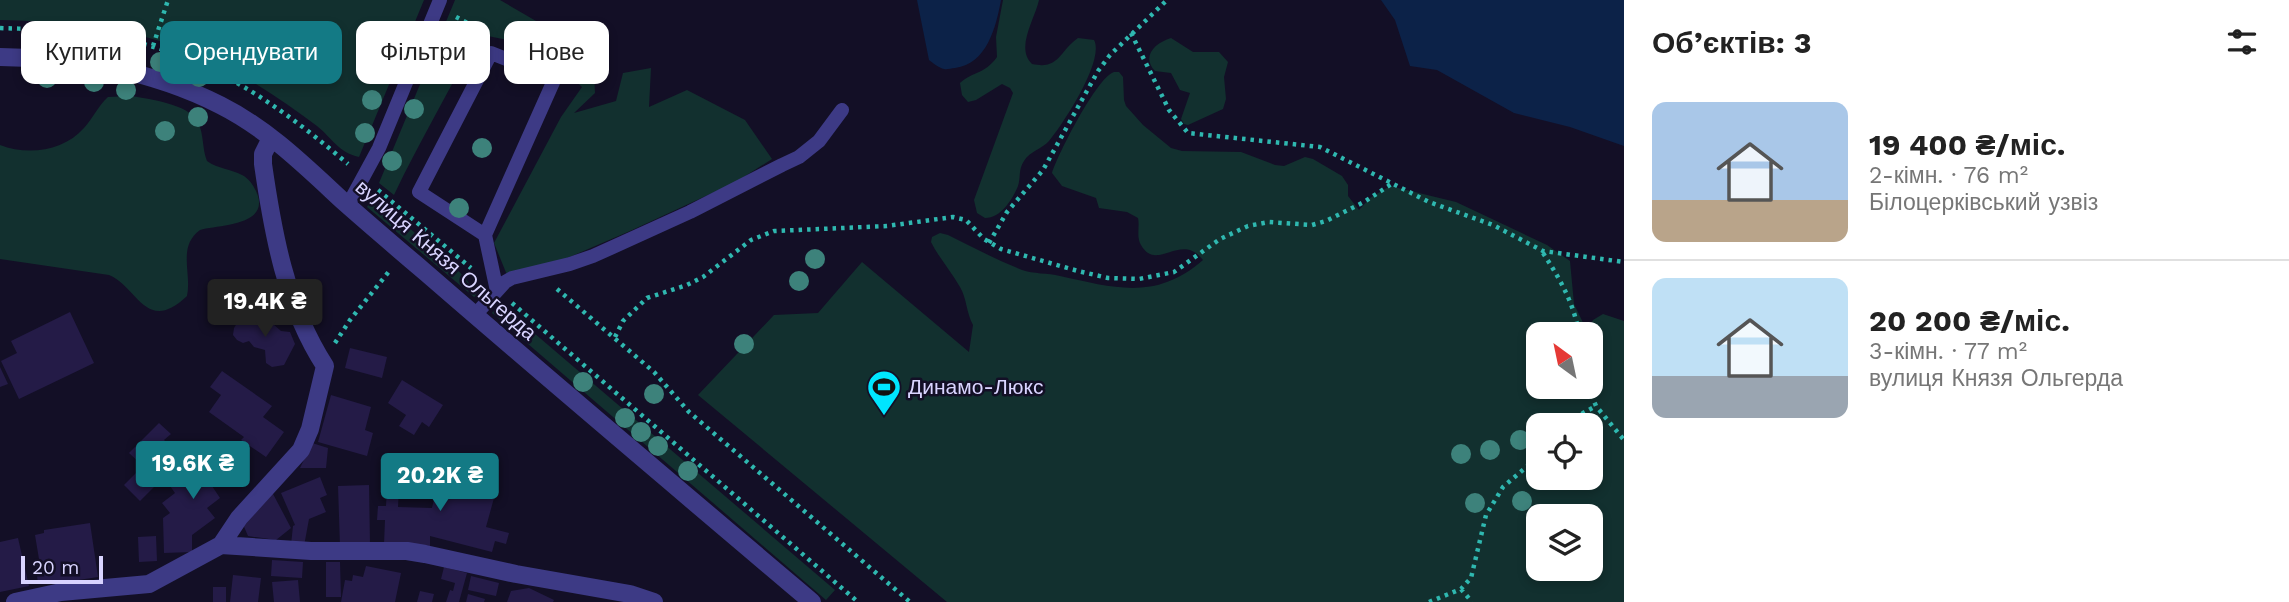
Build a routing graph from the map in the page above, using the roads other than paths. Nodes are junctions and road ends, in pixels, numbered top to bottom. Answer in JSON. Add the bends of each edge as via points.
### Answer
{"nodes":[{"id":1,"x":439,"y":4,"type":"edge"},
{"id":2,"x":0,"y":57,"type":"edge"},
{"id":3,"x":842,"y":110,"type":"dead end"},
{"id":4,"x":271,"y":138,"type":"junction"},
{"id":5,"x":348,"y":205,"type":"junction"},
{"id":6,"x":485,"y":235,"type":"junction"},
{"id":7,"x":497,"y":290,"type":"junction"},
{"id":8,"x":475,"y":315,"type":"junction"},
{"id":9,"x":221,"y":545,"type":"junction"},
{"id":10,"x":142,"y":594,"type":"edge"},
{"id":11,"x":15,"y":602,"type":"edge"},
{"id":12,"x":654,"y":602,"type":"edge"},
{"id":13,"x":811,"y":602,"type":"edge"}],
"edges":[{"from":1,"to":5,"type":"lane","via":[[379,148]]},
{"from":2,"to":4,"type":"street","name":"вулиця Князя Ольгерда","via":[[85,62],[150,78],[222,106]]},
{"from":3,"to":7,"type":"lane","via":[[819,141],[799,157],[593,256],[512,278]]},
{"from":4,"to":5,"type":"street","name":"вулиця Князя Ольгерда"},
{"from":4,"to":9,"type":"street","via":[[263,163],[281,265],[300,321],[325,366],[302,450],[239,518]]},
{"from":5,"to":8,"type":"street","name":"вулиця Князя Ольгерда"},
{"from":6,"to":6,"type":"lane","via":[[555,78],[491,53],[419,192]]},
{"from":6,"to":7,"type":"lane"},
{"from":7,"to":8,"type":"lane"},
{"from":8,"to":13,"type":"street","name":"вулиця Князя Ольгерда"},
{"from":9,"to":10,"type":"street","via":[[156,580]]},
{"from":9,"to":12,"type":"street","via":[[416,552]]},
{"from":10,"to":11,"type":"street","via":[[61,592]]}]}
